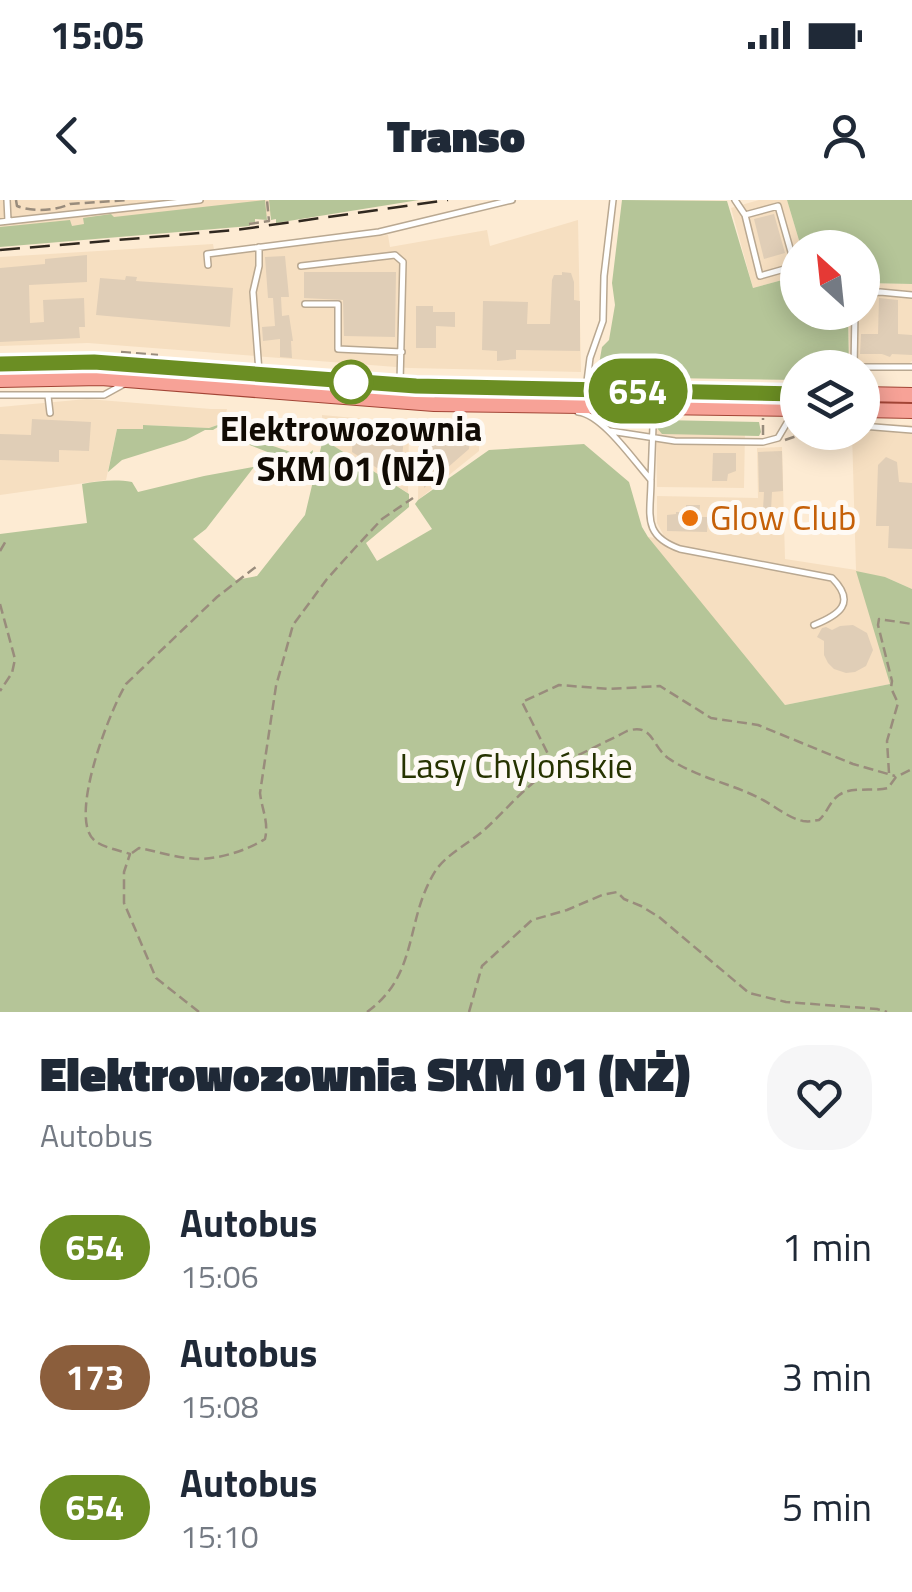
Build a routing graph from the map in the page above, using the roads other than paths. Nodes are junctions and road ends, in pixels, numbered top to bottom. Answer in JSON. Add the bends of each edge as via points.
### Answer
{"nodes":[{"id":1,"x":7,"y":200,"type":"edge"},
{"id":2,"x":200,"y":200,"type":"edge"},
{"id":3,"x":512,"y":200,"type":"edge"},
{"id":4,"x":613,"y":200,"type":"edge"},
{"id":5,"x":735,"y":200,"type":"edge"},
{"id":6,"x":745,"y":215,"type":"junction"},
{"id":7,"x":8,"y":221,"type":"junction"},
{"id":8,"x":0,"y":222,"type":"edge"},
{"id":9,"x":258,"y":247,"type":"junction"},
{"id":10,"x":208,"y":265,"type":"dead end"},
{"id":11,"x":301,"y":266,"type":"dead end"},
{"id":12,"x":880,"y":292,"type":"edge"},
{"id":13,"x":912,"y":295,"type":"edge"},
{"id":14,"x":305,"y":304,"type":"dead end"},
{"id":15,"x":402,"y":352,"type":"junction"},
{"id":16,"x":0,"y":364,"type":"edge"},
{"id":17,"x":880,"y":367,"type":"edge"},
{"id":18,"x":912,"y":367,"type":"edge"},
{"id":19,"x":260,"y":375,"type":"junction"},
{"id":20,"x":0,"y":380,"type":"edge"},
{"id":21,"x":128,"y":380,"type":"junction"},
{"id":22,"x":400,"y":385,"type":"junction"},
{"id":23,"x":302,"y":386,"type":"junction"},
{"id":24,"x":586,"y":390,"type":"junction"},
{"id":25,"x":652,"y":391,"type":"junction"},
{"id":26,"x":880,"y":394,"type":"edge"},
{"id":27,"x":0,"y":395,"type":"edge"},
{"id":28,"x":912,"y":395,"type":"edge"},
{"id":29,"x":48,"y":396,"type":"junction"},
{"id":30,"x":780,"y":402,"type":"edge"},
{"id":31,"x":780,"y":404,"type":"edge"},
{"id":32,"x":535,"y":406,"type":"junction"},
{"id":33,"x":668,"y":408,"type":"junction"},
{"id":34,"x":880,"y":410,"type":"edge"},
{"id":35,"x":912,"y":411,"type":"edge"},
{"id":36,"x":50,"y":414,"type":"dead end"},
{"id":37,"x":599,"y":414,"type":"junction"},
{"id":38,"x":880,"y":427,"type":"edge"},
{"id":39,"x":912,"y":430,"type":"edge"},
{"id":40,"x":610,"y":431,"type":"junction"},
{"id":41,"x":780,"y":434,"type":"edge"},
{"id":42,"x":651,"y":438,"type":"junction"},
{"id":43,"x":651,"y":480,"type":"junction"},
{"id":44,"x":814,"y":625,"type":"dead end"}],
"edges":[{"from":1,"to":7,"type":"lane"},
{"from":2,"to":7,"type":"lane"},
{"from":3,"to":9,"type":"lane","via":[[378,232]]},
{"from":4,"to":24,"type":"lane","via":[[602,321]]},
{"from":5,"to":6,"type":"lane"},
{"from":6,"to":6,"type":"lane","via":[[778,206],[796,266],[760,276]]},
{"from":7,"to":8,"type":"lane"},
{"from":9,"to":10,"type":"lane","via":[[208,254]]},
{"from":9,"to":19,"type":"lane","via":[[253,292]]},
{"from":11,"to":15,"type":"lane","via":[[401,258]]},
{"from":12,"to":13,"type":"lane"},
{"from":14,"to":15,"type":"lane","via":[[338,304],[338,350]]},
{"from":15,"to":22,"type":"lane"},
{"from":16,"to":19,"type":"main road","via":[[94,362]]},
{"from":17,"to":18,"type":"lane"},
{"from":19,"to":23,"type":"main road"},
{"from":20,"to":21,"type":"main road"},
{"from":21,"to":23,"type":"main road"},
{"from":21,"to":29,"type":"lane","via":[[110,394]]},
{"from":22,"to":23,"type":"main road"},
{"from":22,"to":24,"type":"main road"},
{"from":23,"to":32,"type":"main road","via":[[434,404]]},
{"from":24,"to":25,"type":"main road"},
{"from":24,"to":32,"type":"lane"},
{"from":25,"to":30,"type":"main road"},
{"from":25,"to":37,"type":"lane","via":[[610,398]]},
{"from":26,"to":28,"type":"main road"},
{"from":27,"to":29,"type":"lane"},
{"from":29,"to":36,"type":"lane"},
{"from":31,"to":33,"type":"main road"},
{"from":32,"to":37,"type":"main road"},
{"from":33,"to":37,"type":"main road"},
{"from":33,"to":42,"type":"lane"},
{"from":34,"to":35,"type":"main road"},
{"from":37,"to":40,"type":"lane"},
{"from":38,"to":39,"type":"lane"},
{"from":40,"to":42,"type":"lane"},
{"from":40,"to":43,"type":"lane"},
{"from":41,"to":42,"type":"lane","via":[[762,442]]},
{"from":42,"to":43,"type":"lane"},
{"from":43,"to":44,"type":"lane","via":[[650,524],[664,544],[832,578],[842,587],[842,607]]}]}
